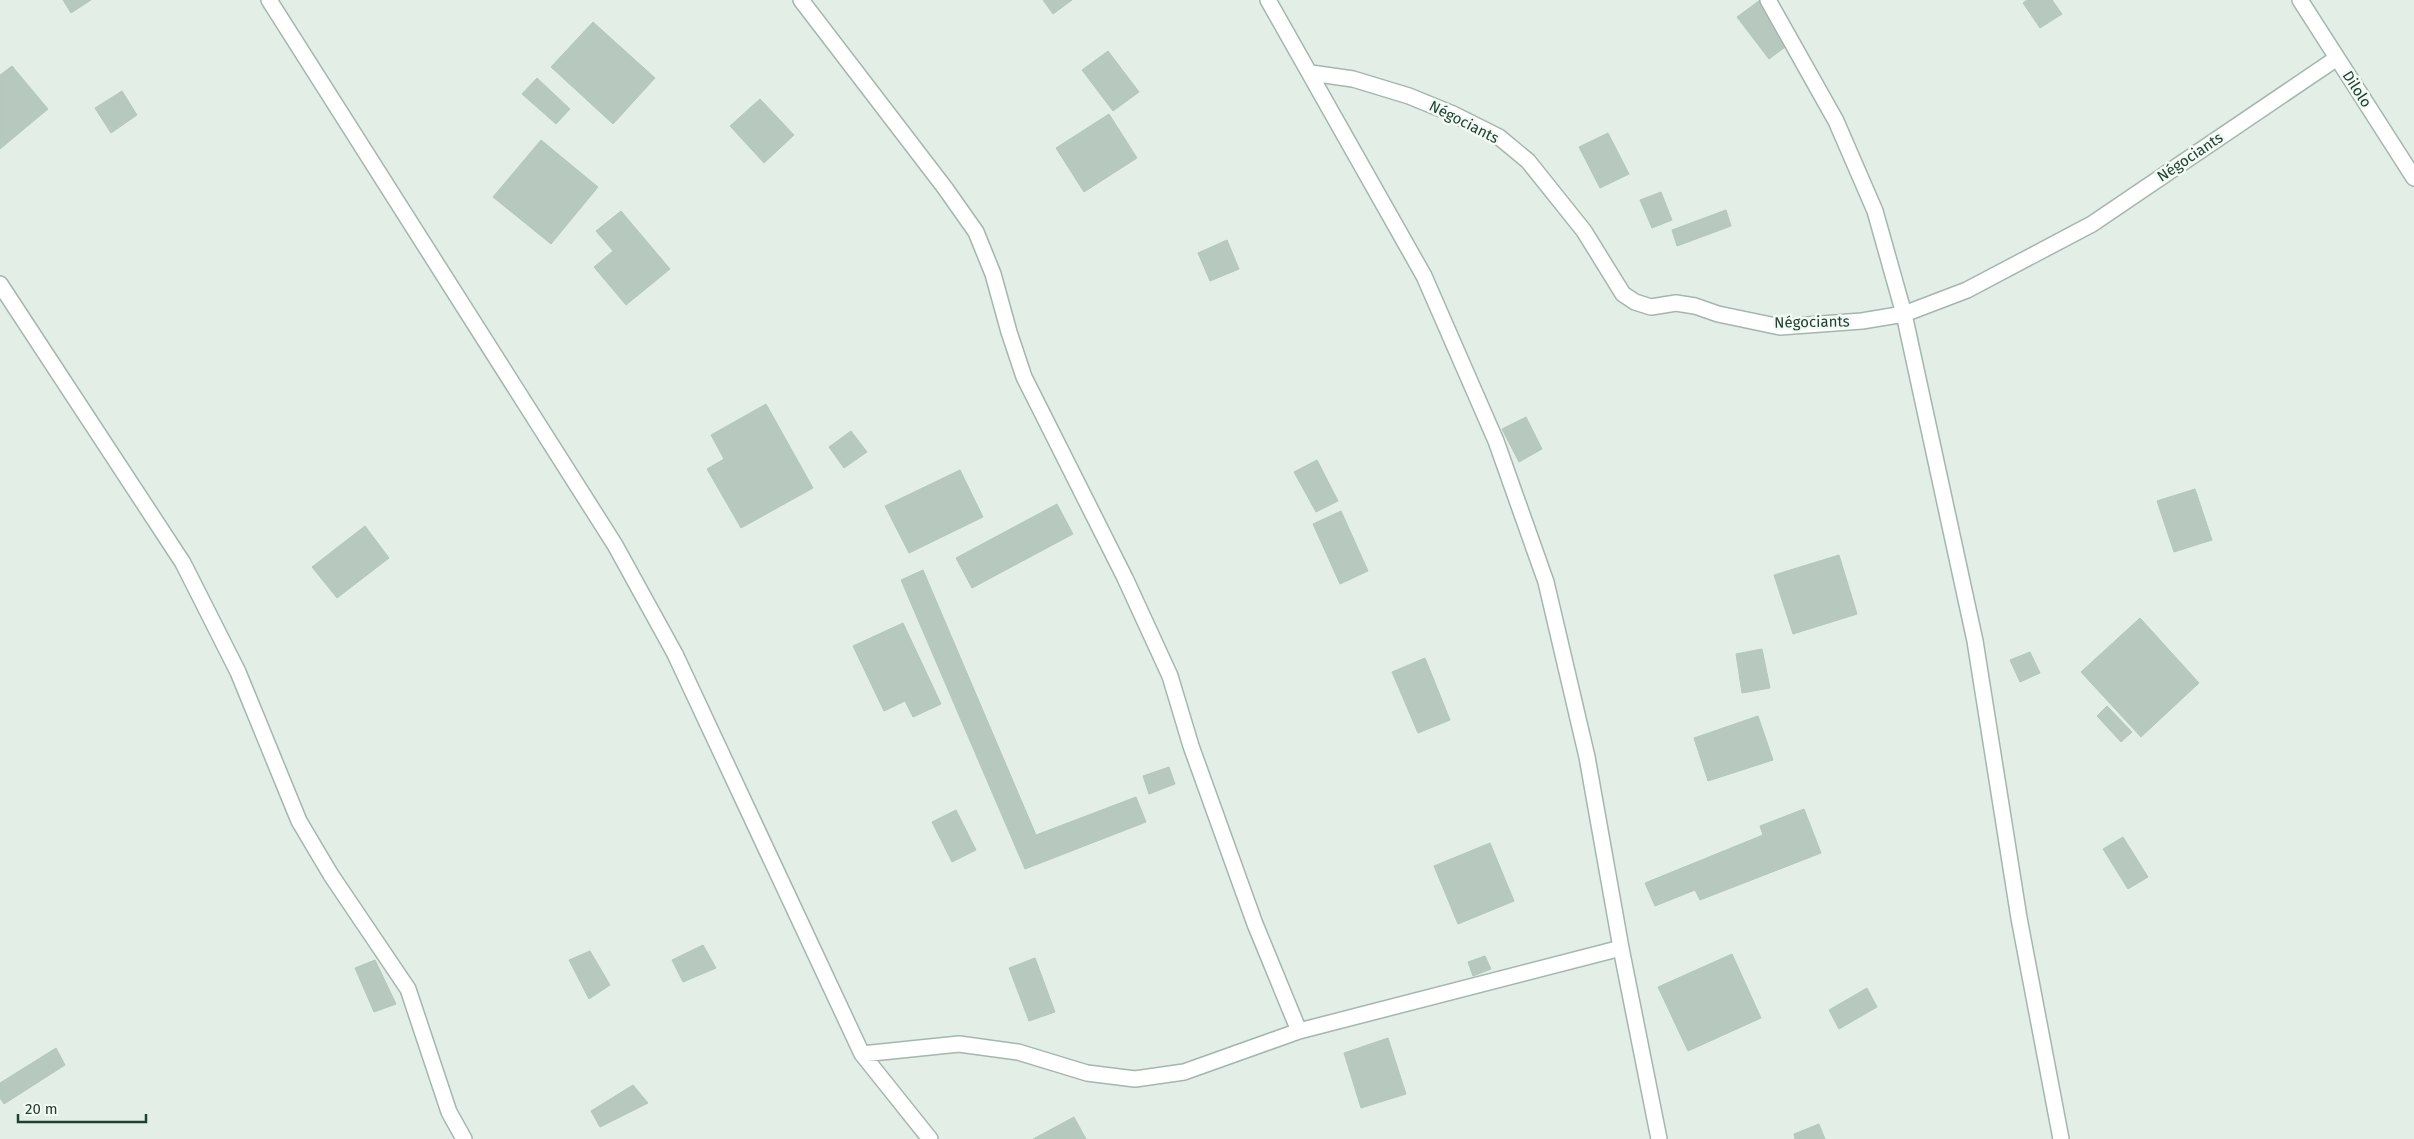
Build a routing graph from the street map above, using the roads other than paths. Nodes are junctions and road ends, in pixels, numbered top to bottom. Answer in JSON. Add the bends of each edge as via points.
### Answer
{"nodes":[{"id":1,"x":269,"y":0,"type":"edge"},
{"id":2,"x":801,"y":0,"type":"edge"},
{"id":3,"x":1268,"y":0,"type":"edge"},
{"id":4,"x":1768,"y":0,"type":"edge"},
{"id":5,"x":2300,"y":0,"type":"edge"},
{"id":6,"x":2337,"y":58,"type":"junction"},
{"id":7,"x":1311,"y":73,"type":"junction"},
{"id":8,"x":2414,"y":178,"type":"edge"},
{"id":9,"x":0,"y":284,"type":"edge"},
{"id":10,"x":1904,"y":314,"type":"junction"},
{"id":11,"x":1621,"y":948,"type":"junction"},
{"id":12,"x":1299,"y":1031,"type":"junction"},
{"id":13,"x":862,"y":1054,"type":"junction"},
{"id":14,"x":464,"y":1139,"type":"edge"},
{"id":15,"x":930,"y":1139,"type":"edge"},
{"id":16,"x":1659,"y":1139,"type":"edge"},
{"id":17,"x":2061,"y":1139,"type":"edge"}],
"edges":[{"from":1,"to":13,"type":"street","via":[[615,545],[675,654]]},
{"from":2,"to":12,"type":"street","via":[[976,232],[993,274],[1024,377],[1125,578],[1170,676],[1191,746],[1255,924]]},
{"from":3,"to":7,"type":"street"},
{"from":4,"to":10,"type":"street","via":[[1840,130],[1875,211]]},
{"from":5,"to":6,"type":"street","name":"Dilolo"},
{"from":6,"to":8,"type":"street","name":"Dilolo"},
{"from":6,"to":10,"type":"street","name":"Négociants","via":[[2092,224],[1967,290]]},
{"from":7,"to":10,"type":"street","name":"Négociants","via":[[1353,79],[1409,96],[1499,137],[1528,161],[1584,231],[1623,294],[1635,302],[1651,308],[1676,303],[1780,326],[1862,321]]},
{"from":7,"to":11,"type":"street","via":[[1424,276],[1503,460],[1546,582],[1587,758]]},
{"from":9,"to":14,"type":"street","via":[[183,564],[238,672],[299,820],[331,875],[408,989],[449,1112]]},
{"from":10,"to":17,"type":"street","via":[[1975,641],[2019,918]]},
{"from":11,"to":12,"type":"street"},
{"from":11,"to":16,"type":"street"},
{"from":12,"to":13,"type":"street","via":[[1184,1072],[1135,1079],[1087,1072],[1018,1052],[959,1044]]},
{"from":13,"to":15,"type":"street"}]}
